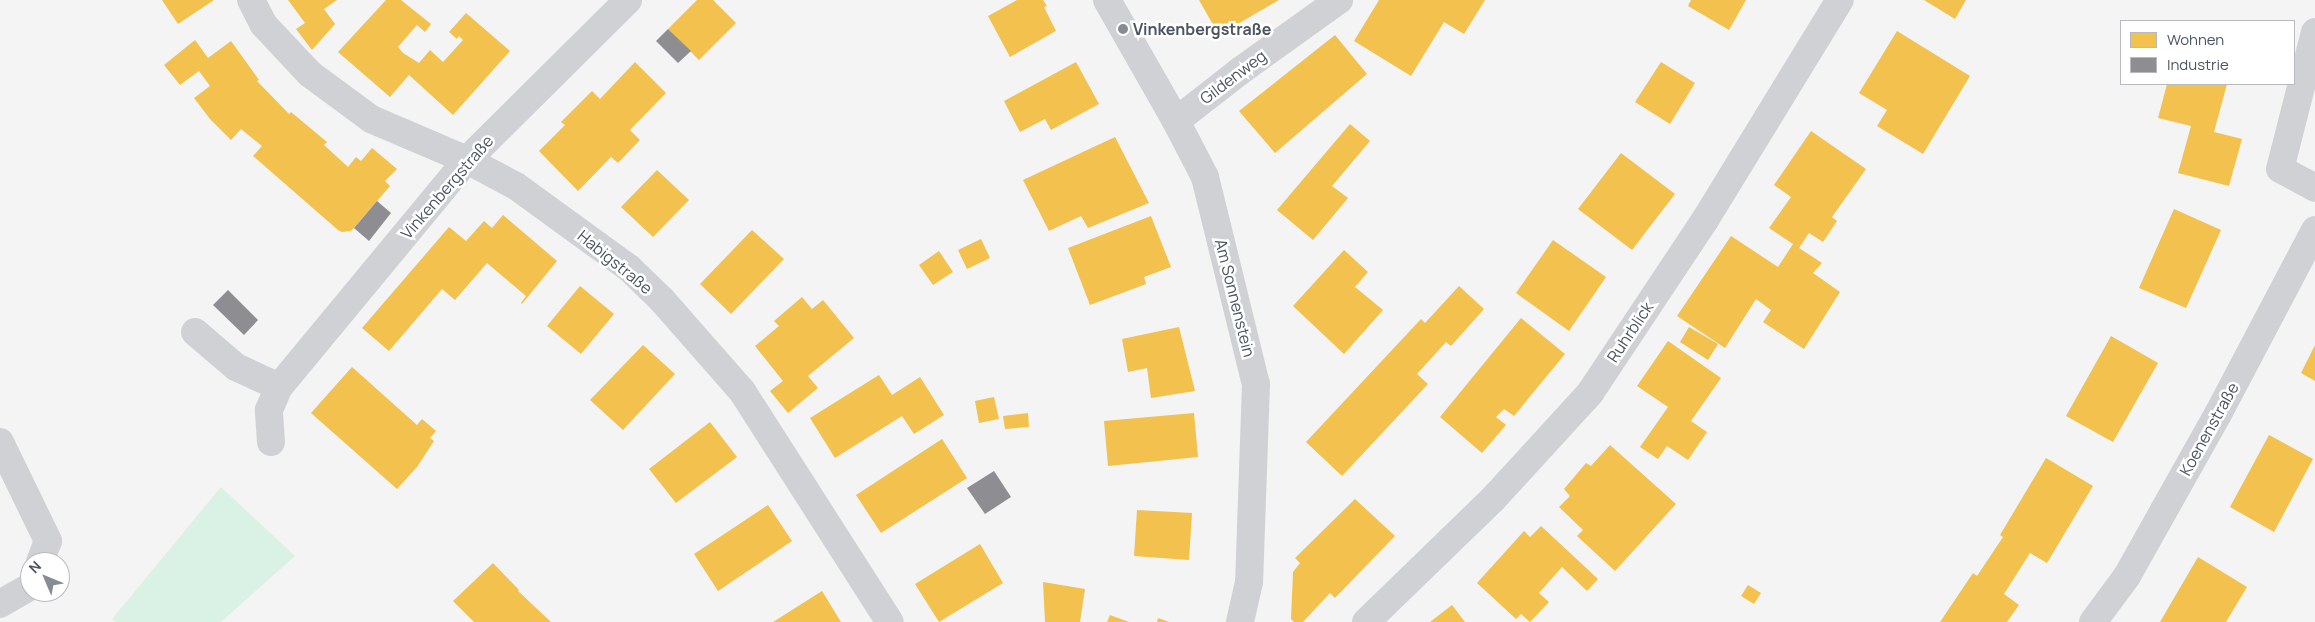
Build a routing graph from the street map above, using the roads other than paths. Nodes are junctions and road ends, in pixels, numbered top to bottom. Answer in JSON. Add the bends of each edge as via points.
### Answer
{"nodes":[{"id":1,"x":251,"y":0,"type":"edge"},
{"id":2,"x":628,"y":0,"type":"edge"},
{"id":3,"x":1107,"y":0,"type":"edge"},
{"id":4,"x":1339,"y":0,"type":"edge"},
{"id":5,"x":1840,"y":0,"type":"edge"},
{"id":6,"x":2315,"y":32,"type":"edge"},
{"id":7,"x":1176,"y":121,"type":"junction"},
{"id":8,"x":467,"y":160,"type":"junction"},
{"id":9,"x":2315,"y":188,"type":"edge"},
{"id":10,"x":2315,"y":230,"type":"edge"},
{"id":11,"x":195,"y":332,"type":"dead end"},
{"id":12,"x":279,"y":386,"type":"junction"},
{"id":13,"x":0,"y":442,"type":"edge"},
{"id":14,"x":271,"y":442,"type":"dead end"},
{"id":15,"x":44,"y":552,"type":"edge"},
{"id":16,"x":20,"y":593,"type":"edge"},
{"id":17,"x":0,"y":604,"type":"edge"},
{"id":18,"x":890,"y":622,"type":"edge"},
{"id":19,"x":1240,"y":622,"type":"edge"},
{"id":20,"x":1366,"y":622,"type":"edge"},
{"id":21,"x":2093,"y":622,"type":"edge"}],
"edges":[{"from":1,"to":8,"type":"street","name":"Habigstraße","via":[[264,25],[310,74],[371,119]]},
{"from":2,"to":8,"type":"street","name":"Vinkenbergstraße"},
{"from":3,"to":7,"type":"street","name":"Am Sonnenstein"},
{"from":4,"to":7,"type":"street","name":"Gildenweg"},
{"from":5,"to":20,"type":"street","name":"Ruhrblick","via":[[1705,220],[1590,393],[1493,499]]},
{"from":6,"to":9,"type":"street","via":[[2280,168]]},
{"from":7,"to":19,"type":"street","name":"Am Sonnenstein","via":[[1204,177],[1256,384],[1249,582]]},
{"from":8,"to":12,"type":"street","name":"Vinkenbergstraße"},
{"from":8,"to":18,"type":"street","name":"Habigstraße","via":[[516,186],[629,268],[662,300],[742,390]]},
{"from":10,"to":21,"type":"street","name":"Koenenstraße","via":[[2218,414],[2127,576]]},
{"from":11,"to":12,"type":"street","via":[[236,368]]},
{"from":12,"to":14,"type":"street","name":"Vinkenbergstraße","via":[[269,410]]},
{"from":13,"to":15,"type":"street","via":[[48,541]]},
{"from":16,"to":17,"type":"street"}]}
